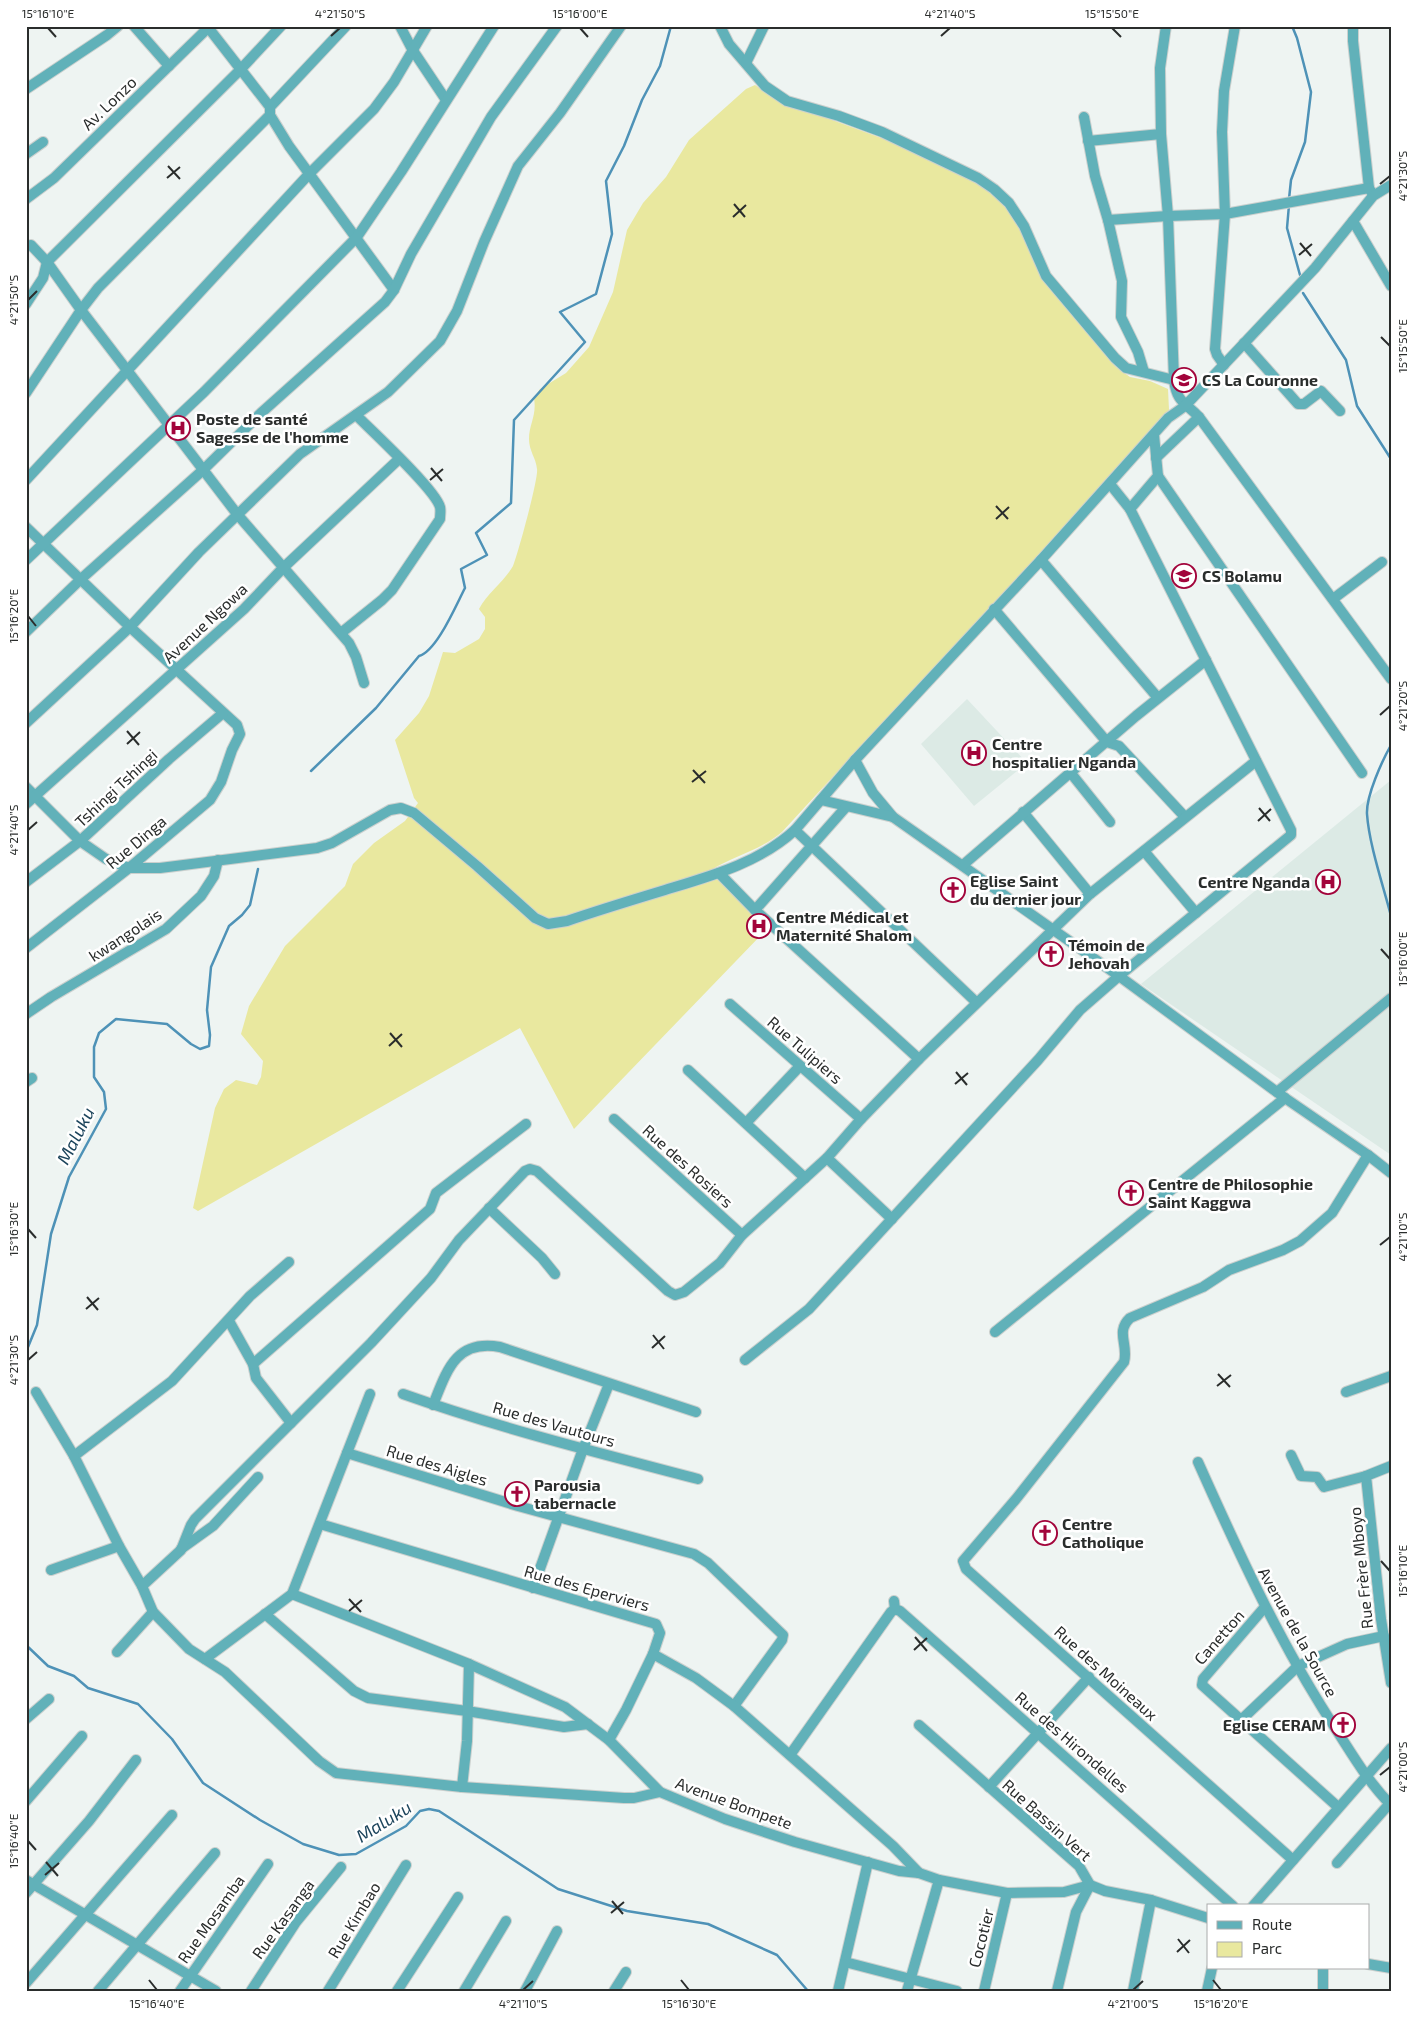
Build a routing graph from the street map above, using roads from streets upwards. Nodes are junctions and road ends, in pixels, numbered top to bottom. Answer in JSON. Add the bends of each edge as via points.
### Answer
{"nodes":[{"id":1,"x":118,"y":26,"type":"edge"},
{"id":2,"x":134,"y":26,"type":"edge"},
{"id":3,"x":282,"y":26,"type":"edge"},
{"id":4,"x":346,"y":26,"type":"edge"},
{"id":5,"x":400,"y":26,"type":"edge"},
{"id":6,"x":427,"y":26,"type":"edge"},
{"id":7,"x":494,"y":26,"type":"edge"},
{"id":8,"x":557,"y":26,"type":"edge"},
{"id":9,"x":621,"y":26,"type":"edge"},
{"id":10,"x":720,"y":26,"type":"edge"},
{"id":11,"x":764,"y":26,"type":"edge"},
{"id":12,"x":1166,"y":26,"type":"edge"},
{"id":13,"x":1234,"y":26,"type":"edge"},
{"id":14,"x":1353,"y":26,"type":"edge"},
{"id":15,"x":208,"y":27,"type":"edge"},
{"id":16,"x":412,"y":49,"type":"junction"},
{"id":17,"x":746,"y":63,"type":"junction"},
{"id":18,"x":169,"y":66,"type":"junction"},
{"id":19,"x":240,"y":70,"type":"junction"},
{"id":20,"x":26,"y":89,"type":"edge"},
{"id":21,"x":446,"y":100,"type":"junction"},
{"id":22,"x":270,"y":111,"type":"junction"},
{"id":23,"x":1084,"y":117,"type":"dead end"},
{"id":24,"x":1160,"y":134,"type":"junction"},
{"id":25,"x":1088,"y":141,"type":"junction"},
{"id":26,"x":43,"y":142,"type":"dead end"},
{"id":27,"x":26,"y":154,"type":"edge"},
{"id":28,"x":310,"y":173,"type":"junction"},
{"id":29,"x":1391,"y":185,"type":"edge"},
{"id":30,"x":1371,"y":192,"type":"junction"},
{"id":31,"x":26,"y":199,"type":"edge"},
{"id":32,"x":1225,"y":214,"type":"junction"},
{"id":33,"x":1168,"y":216,"type":"junction"},
{"id":34,"x":1108,"y":220,"type":"junction"},
{"id":35,"x":1353,"y":221,"type":"junction"},
{"id":36,"x":357,"y":237,"type":"junction"},
{"id":37,"x":28,"y":245,"type":"edge"},
{"id":38,"x":47,"y":262,"type":"junction"},
{"id":39,"x":1391,"y":286,"type":"edge"},
{"id":40,"x":394,"y":290,"type":"junction"},
{"id":41,"x":26,"y":304,"type":"edge"},
{"id":42,"x":80,"y":310,"type":"junction"},
{"id":43,"x":1244,"y":344,"type":"junction"},
{"id":44,"x":1224,"y":365,"type":"junction"},
{"id":45,"x":128,"y":369,"type":"junction"},
{"id":46,"x":1144,"y":372,"type":"junction"},
{"id":47,"x":1174,"y":380,"type":"junction"},
{"id":48,"x":26,"y":393,"type":"edge"},
{"id":49,"x":1185,"y":406,"type":"junction"},
{"id":50,"x":1340,"y":411,"type":"dead end"},
{"id":51,"x":356,"y":414,"type":"junction"},
{"id":52,"x":1200,"y":417,"type":"junction"},
{"id":53,"x":169,"y":423,"type":"junction"},
{"id":54,"x":1154,"y":435,"type":"junction"},
{"id":55,"x":1156,"y":458,"type":"junction"},
{"id":56,"x":399,"y":459,"type":"junction"},
{"id":57,"x":203,"y":470,"type":"junction"},
{"id":58,"x":1158,"y":476,"type":"junction"},
{"id":59,"x":26,"y":480,"type":"edge"},
{"id":60,"x":1110,"y":484,"type":"junction"},
{"id":61,"x":1130,"y":509,"type":"junction"},
{"id":62,"x":237,"y":514,"type":"junction"},
{"id":63,"x":26,"y":527,"type":"edge"},
{"id":64,"x":44,"y":544,"type":"junction"},
{"id":65,"x":26,"y":560,"type":"edge"},
{"id":66,"x":1041,"y":560,"type":"junction"},
{"id":67,"x":1382,"y":562,"type":"dead end"},
{"id":68,"x":283,"y":568,"type":"junction"},
{"id":69,"x":81,"y":579,"type":"junction"},
{"id":70,"x":1333,"y":599,"type":"junction"},
{"id":71,"x":994,"y":609,"type":"junction"},
{"id":72,"x":130,"y":627,"type":"junction"},
{"id":73,"x":26,"y":632,"type":"edge"},
{"id":74,"x":341,"y":632,"type":"junction"},
{"id":75,"x":1206,"y":660,"type":"junction"},
{"id":76,"x":177,"y":670,"type":"junction"},
{"id":77,"x":1391,"y":679,"type":"edge"},
{"id":78,"x":364,"y":683,"type":"dead end"},
{"id":79,"x":1158,"y":698,"type":"junction"},
{"id":80,"x":223,"y":713,"type":"junction"},
{"id":81,"x":26,"y":724,"type":"edge"},
{"id":82,"x":1107,"y":742,"type":"junction"},
{"id":83,"x":855,"y":760,"type":"junction"},
{"id":84,"x":1256,"y":761,"type":"junction"},
{"id":85,"x":1070,"y":772,"type":"junction"},
{"id":86,"x":1362,"y":773,"type":"dead end"},
{"id":87,"x":26,"y":787,"type":"edge"},
{"id":88,"x":36,"y":796,"type":"junction"},
{"id":89,"x":821,"y":800,"type":"junction"},
{"id":90,"x":26,"y":804,"type":"edge"},
{"id":91,"x":846,"y":806,"type":"junction"},
{"id":92,"x":1023,"y":812,"type":"junction"},
{"id":93,"x":893,"y":817,"type":"junction"},
{"id":94,"x":1185,"y":817,"type":"junction"},
{"id":95,"x":1110,"y":822,"type":"dead end"},
{"id":96,"x":795,"y":830,"type":"junction"},
{"id":97,"x":80,"y":841,"type":"junction"},
{"id":98,"x":812,"y":845,"type":"junction"},
{"id":99,"x":1144,"y":851,"type":"junction"},
{"id":100,"x":218,"y":860,"type":"junction"},
{"id":101,"x":963,"y":865,"type":"junction"},
{"id":102,"x":129,"y":868,"type":"junction"},
{"id":103,"x":719,"y":873,"type":"junction"},
{"id":104,"x":26,"y":882,"type":"edge"},
{"id":105,"x":1090,"y":894,"type":"junction"},
{"id":106,"x":755,"y":910,"type":"junction"},
{"id":107,"x":1196,"y":913,"type":"junction"},
{"id":108,"x":1052,"y":930,"type":"junction"},
{"id":109,"x":26,"y":948,"type":"edge"},
{"id":110,"x":1118,"y":976,"type":"junction"},
{"id":111,"x":1391,"y":998,"type":"edge"},
{"id":112,"x":976,"y":1002,"type":"junction"},
{"id":113,"x":730,"y":1004,"type":"dead end"},
{"id":114,"x":26,"y":1014,"type":"edge"},
{"id":115,"x":919,"y":1059,"type":"junction"},
{"id":116,"x":800,"y":1066,"type":"junction"},
{"id":117,"x":688,"y":1070,"type":"dead end"},
{"id":118,"x":1281,"y":1095,"type":"junction"},
{"id":119,"x":614,"y":1119,"type":"dead end"},
{"id":120,"x":861,"y":1119,"type":"junction"},
{"id":121,"x":746,"y":1123,"type":"junction"},
{"id":122,"x":526,"y":1124,"type":"dead end"},
{"id":123,"x":1368,"y":1155,"type":"junction"},
{"id":124,"x":827,"y":1158,"type":"junction"},
{"id":125,"x":1391,"y":1173,"type":"edge"},
{"id":126,"x":805,"y":1178,"type":"junction"},
{"id":127,"x":489,"y":1208,"type":"junction"},
{"id":128,"x":892,"y":1219,"type":"junction"},
{"id":129,"x":742,"y":1235,"type":"junction"},
{"id":130,"x":289,"y":1262,"type":"dead end"},
{"id":131,"x":555,"y":1274,"type":"dead end"},
{"id":132,"x":229,"y":1321,"type":"junction"},
{"id":133,"x":994,"y":1332,"type":"dead end"},
{"id":134,"x":745,"y":1360,"type":"dead end"},
{"id":135,"x":253,"y":1364,"type":"junction"},
{"id":136,"x":1391,"y":1376,"type":"edge"},
{"id":137,"x":609,"y":1384,"type":"junction"},
{"id":138,"x":36,"y":1392,"type":"dead end"},
{"id":139,"x":1346,"y":1392,"type":"dead end"},
{"id":140,"x":370,"y":1394,"type":"dead end"},
{"id":141,"x":403,"y":1394,"type":"dead end"},
{"id":142,"x":434,"y":1405,"type":"junction"},
{"id":143,"x":696,"y":1412,"type":"dead end"},
{"id":144,"x":291,"y":1423,"type":"junction"},
{"id":145,"x":583,"y":1449,"type":"junction"},
{"id":146,"x":347,"y":1453,"type":"junction"},
{"id":147,"x":1290,"y":1455,"type":"dead end"},
{"id":148,"x":74,"y":1456,"type":"junction"},
{"id":149,"x":1198,"y":1462,"type":"dead end"},
{"id":150,"x":1391,"y":1466,"type":"edge"},
{"id":151,"x":1366,"y":1476,"type":"junction"},
{"id":152,"x":258,"y":1477,"type":"dead end"},
{"id":153,"x":698,"y":1479,"type":"dead end"},
{"id":154,"x":558,"y":1517,"type":"junction"},
{"id":155,"x":320,"y":1524,"type":"junction"},
{"id":156,"x":119,"y":1546,"type":"junction"},
{"id":157,"x":180,"y":1550,"type":"junction"},
{"id":158,"x":50,"y":1570,"type":"dead end"},
{"id":159,"x":142,"y":1586,"type":"junction"},
{"id":160,"x":533,"y":1588,"type":"junction"},
{"id":161,"x":292,"y":1594,"type":"junction"},
{"id":162,"x":1264,"y":1608,"type":"junction"},
{"id":163,"x":153,"y":1612,"type":"junction"},
{"id":164,"x":265,"y":1614,"type":"junction"},
{"id":165,"x":1384,"y":1636,"type":"junction"},
{"id":166,"x":117,"y":1652,"type":"dead end"},
{"id":167,"x":653,"y":1654,"type":"junction"},
{"id":168,"x":205,"y":1659,"type":"junction"},
{"id":169,"x":469,"y":1664,"type":"junction"},
{"id":170,"x":1298,"y":1666,"type":"junction"},
{"id":171,"x":1089,"y":1677,"type":"junction"},
{"id":172,"x":1391,"y":1683,"type":"edge"},
{"id":173,"x":49,"y":1699,"type":"dead end"},
{"id":174,"x":734,"y":1706,"type":"junction"},
{"id":175,"x":467,"y":1711,"type":"junction"},
{"id":176,"x":26,"y":1719,"type":"edge"},
{"id":177,"x":1240,"y":1721,"type":"junction"},
{"id":178,"x":588,"y":1724,"type":"junction"},
{"id":179,"x":919,"y":1725,"type":"dead end"},
{"id":180,"x":1038,"y":1733,"type":"junction"},
{"id":181,"x":82,"y":1736,"type":"dead end"},
{"id":182,"x":609,"y":1740,"type":"junction"},
{"id":183,"x":1391,"y":1748,"type":"edge"},
{"id":184,"x":790,"y":1755,"type":"junction"},
{"id":185,"x":136,"y":1760,"type":"dead end"},
{"id":186,"x":1367,"y":1777,"type":"junction"},
{"id":187,"x":462,"y":1787,"type":"junction"},
{"id":188,"x":989,"y":1787,"type":"junction"},
{"id":189,"x":660,"y":1792,"type":"junction"},
{"id":190,"x":26,"y":1801,"type":"edge"},
{"id":191,"x":1390,"y":1803,"type":"edge"},
{"id":192,"x":1338,"y":1808,"type":"junction"},
{"id":193,"x":172,"y":1815,"type":"dead end"},
{"id":194,"x":215,"y":1853,"type":"dead end"},
{"id":195,"x":1293,"y":1860,"type":"junction"},
{"id":196,"x":868,"y":1862,"type":"junction"},
{"id":197,"x":1337,"y":1863,"type":"dead end"},
{"id":198,"x":268,"y":1864,"type":"dead end"},
{"id":199,"x":406,"y":1864,"type":"dead end"},
{"id":200,"x":341,"y":1867,"type":"dead end"},
{"id":201,"x":919,"y":1873,"type":"junction"},
{"id":202,"x":939,"y":1880,"type":"junction"},
{"id":203,"x":1090,"y":1885,"type":"junction"},
{"id":204,"x":28,"y":1886,"type":"edge"},
{"id":205,"x":1008,"y":1893,"type":"junction"},
{"id":206,"x":458,"y":1897,"type":"dead end"},
{"id":207,"x":1151,"y":1900,"type":"junction"},
{"id":208,"x":1231,"y":1904,"type":"edge"},
{"id":209,"x":1256,"y":1904,"type":"edge"},
{"id":210,"x":87,"y":1915,"type":"junction"},
{"id":211,"x":1207,"y":1918,"type":"edge"},
{"id":212,"x":506,"y":1921,"type":"dead end"},
{"id":213,"x":557,"y":1932,"type":"dead end"},
{"id":214,"x":137,"y":1944,"type":"junction"},
{"id":215,"x":845,"y":1962,"type":"junction"},
{"id":216,"x":1370,"y":1964,"type":"edge"},
{"id":217,"x":1391,"y":1968,"type":"edge"},
{"id":218,"x":1212,"y":1970,"type":"edge"},
{"id":219,"x":1323,"y":1970,"type":"edge"},
{"id":220,"x":626,"y":1972,"type":"dead end"},
{"id":221,"x":190,"y":1975,"type":"junction"},
{"id":222,"x":911,"y":1979,"type":"junction"},
{"id":223,"x":26,"y":1983,"type":"edge"},
{"id":224,"x":98,"y":1991,"type":"edge"},
{"id":225,"x":180,"y":1991,"type":"edge"},
{"id":226,"x":216,"y":1991,"type":"edge"},
{"id":227,"x":251,"y":1991,"type":"edge"},
{"id":228,"x":328,"y":1991,"type":"edge"},
{"id":229,"x":396,"y":1991,"type":"edge"},
{"id":230,"x":464,"y":1991,"type":"edge"},
{"id":231,"x":525,"y":1991,"type":"edge"},
{"id":232,"x":614,"y":1991,"type":"edge"},
{"id":233,"x":838,"y":1991,"type":"edge"},
{"id":234,"x":907,"y":1991,"type":"edge"},
{"id":235,"x":957,"y":1991,"type":"edge"},
{"id":236,"x":984,"y":1991,"type":"edge"},
{"id":237,"x":1057,"y":1991,"type":"edge"},
{"id":238,"x":1133,"y":1991,"type":"edge"},
{"id":239,"x":1207,"y":1991,"type":"edge"},
{"id":240,"x":1323,"y":1991,"type":"edge"}],
"edges":[{"from":1,"to":20,"type":"street"},
{"from":2,"to":18,"type":"street"},
{"from":3,"to":19,"type":"street"},
{"from":4,"to":22,"type":"street"},
{"from":5,"to":16,"type":"street"},
{"from":6,"to":16,"type":"street"},
{"from":7,"to":21,"type":"street"},
{"from":8,"to":40,"type":"street","via":[[491,117],[411,254]]},
{"from":9,"to":51,"type":"street","via":[[560,114],[518,166],[457,311],[440,341],[388,392]]},
{"from":10,"to":17,"type":"street","via":[[729,44]]},
{"from":11,"to":17,"type":"street"},
{"from":12,"to":24,"type":"street","via":[[1160,68]]},
{"from":13,"to":32,"type":"street","via":[[1224,91],[1222,132]]},
{"from":14,"to":30,"type":"street"},
{"from":15,"to":18,"type":"street","name":"Av. Lonzo"},
{"from":15,"to":19,"type":"street"},
{"from":16,"to":21,"type":"street"},
{"from":16,"to":28,"type":"street","via":[[374,109]]},
{"from":17,"to":46,"type":"street","via":[[765,86],[787,101],[882,132],[994,189],[1009,203],[1024,226],[1051,282],[1122,364]]},
{"from":18,"to":31,"type":"street","name":"Av. Lonzo","via":[[54,178]]},
{"from":19,"to":22,"type":"street"},
{"from":19,"to":38,"type":"street"},
{"from":21,"to":36,"type":"street"},
{"from":22,"to":28,"type":"street","via":[[289,146]]},
{"from":22,"to":42,"type":"street"},
{"from":23,"to":25,"type":"street"},
{"from":24,"to":25,"type":"street"},
{"from":24,"to":33,"type":"street"},
{"from":25,"to":34,"type":"street"},
{"from":26,"to":27,"type":"street"},
{"from":28,"to":36,"type":"street"},
{"from":28,"to":45,"type":"street"},
{"from":29,"to":30,"type":"street"},
{"from":30,"to":32,"type":"street","via":[[1301,200]]},
{"from":30,"to":35,"type":"street"},
{"from":32,"to":33,"type":"street"},
{"from":32,"to":44,"type":"street","via":[[1215,349]]},
{"from":33,"to":34,"type":"street"},
{"from":33,"to":47,"type":"street"},
{"from":34,"to":46,"type":"street","via":[[1122,281],[1121,317]]},
{"from":35,"to":39,"type":"street"},
{"from":35,"to":43,"type":"street","via":[[1315,268]]},
{"from":36,"to":40,"type":"street"},
{"from":36,"to":53,"type":"street"},
{"from":37,"to":38,"type":"street"},
{"from":38,"to":41,"type":"street","via":[[43,278]]},
{"from":38,"to":42,"type":"street"},
{"from":40,"to":57,"type":"street"},
{"from":42,"to":45,"type":"street"},
{"from":42,"to":48,"type":"street"},
{"from":43,"to":44,"type":"street"},
{"from":43,"to":50,"type":"street","via":[[1298,404],[1304,404],[1321,391]]},
{"from":44,"to":49,"type":"street"},
{"from":45,"to":53,"type":"street"},
{"from":45,"to":59,"type":"street"},
{"from":46,"to":47,"type":"street"},
{"from":47,"to":49,"type":"street","via":[[1176,394]]},
{"from":49,"to":52,"type":"street"},
{"from":49,"to":54,"type":"street","via":[[1168,418]]},
{"from":51,"to":56,"type":"street"},
{"from":51,"to":62,"type":"street","via":[[300,454]]},
{"from":52,"to":55,"type":"street"},
{"from":52,"to":70,"type":"street"},
{"from":53,"to":57,"type":"street"},
{"from":53,"to":64,"type":"street"},
{"from":54,"to":55,"type":"street"},
{"from":54,"to":60,"type":"street"},
{"from":55,"to":58,"type":"street"},
{"from":56,"to":68,"type":"street","name":"Avenue Ngowa"},
{"from":56,"to":74,"type":"street","via":[[440,506],[440,519],[392,590]]},
{"from":57,"to":62,"type":"street"},
{"from":57,"to":69,"type":"street"},
{"from":58,"to":61,"type":"street"},
{"from":58,"to":86,"type":"street"},
{"from":60,"to":61,"type":"street"},
{"from":60,"to":66,"type":"street"},
{"from":61,"to":75,"type":"street"},
{"from":62,"to":68,"type":"street"},
{"from":62,"to":72,"type":"street"},
{"from":63,"to":64,"type":"street"},
{"from":64,"to":65,"type":"street"},
{"from":64,"to":69,"type":"street"},
{"from":66,"to":71,"type":"street"},
{"from":66,"to":79,"type":"street"},
{"from":67,"to":70,"type":"street"},
{"from":68,"to":74,"type":"street"},
{"from":68,"to":76,"type":"street","name":"Avenue Ngowa","via":[[244,609]]},
{"from":69,"to":72,"type":"street"},
{"from":69,"to":73,"type":"street"},
{"from":70,"to":77,"type":"street"},
{"from":71,"to":82,"type":"street"},
{"from":71,"to":83,"type":"street"},
{"from":72,"to":76,"type":"street"},
{"from":72,"to":81,"type":"street"},
{"from":74,"to":78,"type":"street","via":[[356,657]]},
{"from":75,"to":79,"type":"street"},
{"from":75,"to":84,"type":"street"},
{"from":76,"to":80,"type":"street"},
{"from":76,"to":88,"type":"street","name":"Avenue Ngowa"},
{"from":79,"to":82,"type":"street"},
{"from":80,"to":97,"type":"street","name":"Tshingi Tshingi"},
{"from":80,"to":102,"type":"street","name":"Rue Dinga","via":[[240,730],[214,794]]},
{"from":82,"to":85,"type":"street"},
{"from":82,"to":94,"type":"street","via":[[1119,746]]},
{"from":83,"to":89,"type":"street"},
{"from":83,"to":93,"type":"street"},
{"from":84,"to":94,"type":"street"},
{"from":84,"to":107,"type":"street","via":[[1292,835]]},
{"from":85,"to":92,"type":"street"},
{"from":85,"to":95,"type":"street"},
{"from":87,"to":88,"type":"street"},
{"from":88,"to":90,"type":"street","name":"Avenue Ngowa"},
{"from":88,"to":97,"type":"street"},
{"from":89,"to":91,"type":"street"},
{"from":89,"to":96,"type":"street"},
{"from":91,"to":93,"type":"street"},
{"from":91,"to":98,"type":"street"},
{"from":92,"to":101,"type":"street"},
{"from":92,"to":105,"type":"street"},
{"from":93,"to":101,"type":"street"},
{"from":94,"to":99,"type":"street"},
{"from":96,"to":98,"type":"street"},
{"from":96,"to":103,"type":"street","via":[[762,854]]},
{"from":97,"to":102,"type":"street","via":[[106,859]]},
{"from":97,"to":104,"type":"street","name":"Tshingi Tshingi"},
{"from":98,"to":106,"type":"street"},
{"from":98,"to":112,"type":"street"},
{"from":99,"to":105,"type":"street"},
{"from":99,"to":107,"type":"street"},
{"from":100,"to":102,"type":"street","via":[[160,868]]},
{"from":100,"to":103,"type":"street","via":[[325,846],[390,810],[406,809],[477,866],[534,918],[548,924]]},
{"from":100,"to":114,"type":"street","name":"kwangolais","via":[[214,876],[201,896],[166,928]]},
{"from":101,"to":108,"type":"street"},
{"from":102,"to":109,"type":"street","name":"Rue Dinga"},
{"from":103,"to":106,"type":"street"},
{"from":105,"to":108,"type":"street"},
{"from":106,"to":115,"type":"street"},
{"from":107,"to":110,"type":"street"},
{"from":108,"to":110,"type":"street"},
{"from":108,"to":112,"type":"street"},
{"from":110,"to":118,"type":"street"},
{"from":110,"to":128,"type":"street","via":[[1075,1014],[1038,1060]]},
{"from":111,"to":118,"type":"street"},
{"from":112,"to":115,"type":"street"},
{"from":113,"to":116,"type":"street","name":"Rue Tulipiers"},
{"from":115,"to":120,"type":"street"},
{"from":116,"to":120,"type":"street","name":"Rue Tulipiers"},
{"from":116,"to":121,"type":"street"},
{"from":117,"to":121,"type":"street"},
{"from":118,"to":123,"type":"street"},
{"from":118,"to":133,"type":"street"},
{"from":119,"to":129,"type":"street","name":"Rue des Rosiers"},
{"from":120,"to":124,"type":"street"},
{"from":121,"to":126,"type":"street"},
{"from":122,"to":135,"type":"street","via":[[436,1192],[430,1209]]},
{"from":123,"to":125,"type":"street"},
{"from":123,"to":171,"type":"street","name":"Rue des Moineaux","via":[[1332,1213],[1300,1241],[1229,1270],[1203,1287],[1130,1318],[1122,1328],[1124,1362],[1016,1499],[966,1556],[963,1564],[966,1569]]},
{"from":124,"to":126,"type":"street"},
{"from":124,"to":128,"type":"street"},
{"from":126,"to":129,"type":"street"},
{"from":127,"to":129,"type":"street","via":[[525,1171],[534,1169],[675,1295],[684,1292],[720,1263]]},
{"from":127,"to":131,"type":"street"},
{"from":127,"to":144,"type":"street","via":[[413,1297]]},
{"from":128,"to":134,"type":"street","via":[[809,1309]]},
{"from":130,"to":132,"type":"street","via":[[250,1296]]},
{"from":132,"to":135,"type":"street"},
{"from":132,"to":148,"type":"street","via":[[164,1388]]},
{"from":135,"to":144,"type":"street","via":[[256,1378]]},
{"from":136,"to":139,"type":"street"},
{"from":137,"to":142,"type":"street","via":[[486,1344],[474,1346],[452,1362]]},
{"from":137,"to":143,"type":"street"},
{"from":137,"to":145,"type":"street"},
{"from":138,"to":148,"type":"street"},
{"from":140,"to":146,"type":"street"},
{"from":141,"to":142,"type":"street","name":"Rue des Vautours"},
{"from":142,"to":145,"type":"street","name":"Rue des Vautours"},
{"from":144,"to":157,"type":"street","via":[[195,1518]]},
{"from":145,"to":153,"type":"street","name":"Rue des Vautours"},
{"from":145,"to":154,"type":"street"},
{"from":146,"to":154,"type":"street","name":"Rue des Aigles"},
{"from":146,"to":155,"type":"street"},
{"from":147,"to":151,"type":"street","via":[[1301,1476],[1317,1476],[1324,1487]]},
{"from":148,"to":156,"type":"street"},
{"from":149,"to":162,"type":"street","name":"Avenue de la Source"},
{"from":150,"to":151,"type":"street"},
{"from":151,"to":165,"type":"street","name":"Rue Frère Mboyo"},
{"from":152,"to":157,"type":"street","via":[[214,1526]]},
{"from":154,"to":160,"type":"street"},
{"from":154,"to":174,"type":"street","name":"Rue des Aigles","via":[[700,1557],[781,1632],[782,1640]]},
{"from":155,"to":160,"type":"street","name":"Rue des Eperviers"},
{"from":155,"to":161,"type":"street"},
{"from":156,"to":158,"type":"street"},
{"from":156,"to":159,"type":"street"},
{"from":157,"to":159,"type":"street"},
{"from":159,"to":163,"type":"street"},
{"from":160,"to":167,"type":"street","name":"Rue des Eperviers","via":[[656,1624],[660,1633]]},
{"from":161,"to":164,"type":"street"},
{"from":161,"to":169,"type":"street","name":"Avenue Bompete"},
{"from":162,"to":170,"type":"street","name":"Avenue de la Source"},
{"from":162,"to":177,"type":"street","name":"Canetton","via":[[1201,1682]]},
{"from":163,"to":166,"type":"street"},
{"from":163,"to":168,"type":"street","via":[[181,1641]]},
{"from":164,"to":168,"type":"street"},
{"from":164,"to":175,"type":"street","via":[[368,1698]]},
{"from":165,"to":170,"type":"street","via":[[1347,1644]]},
{"from":165,"to":172,"type":"street","name":"Rue Frère Mboyo"},
{"from":167,"to":174,"type":"street","via":[[696,1678]]},
{"from":167,"to":182,"type":"street","name":"Rue des Eperviers"},
{"from":168,"to":187,"type":"street","via":[[225,1672],[332,1771]]},
{"from":169,"to":175,"type":"street"},
{"from":169,"to":178,"type":"street","name":"Avenue Bompete","via":[[565,1707]]},
{"from":170,"to":177,"type":"street"},
{"from":170,"to":186,"type":"street","name":"Avenue de la Source"},
{"from":171,"to":180,"type":"street"},
{"from":171,"to":195,"type":"street","name":"Rue des Moineaux"},
{"from":173,"to":176,"type":"street"},
{"from":174,"to":184,"type":"street"},
{"from":175,"to":178,"type":"street","via":[[564,1727]]},
{"from":175,"to":187,"type":"street"},
{"from":177,"to":192,"type":"street","name":"Canetton"},
{"from":178,"to":182,"type":"street","name":"Avenue Bompete"},
{"from":179,"to":188,"type":"street","name":"Rue Bassin Vert"},
{"from":180,"to":184,"type":"street","name":"Rue des Hirondelles","via":[[894,1605]]},
{"from":180,"to":188,"type":"street"},
{"from":180,"to":208,"type":"street","name":"Rue des Hirondelles"},
{"from":181,"to":190,"type":"street"},
{"from":182,"to":189,"type":"street","name":"Avenue Bompete"},
{"from":183,"to":186,"type":"street"},
{"from":184,"to":201,"type":"street"},
{"from":185,"to":204,"type":"street","via":[[89,1821]]},
{"from":186,"to":191,"type":"street","name":"Avenue de la Source"},
{"from":186,"to":192,"type":"street"},
{"from":187,"to":189,"type":"street","via":[[624,1798]]},
{"from":188,"to":203,"type":"street","name":"Rue Bassin Vert","via":[[1079,1866]]},
{"from":189,"to":196,"type":"street","name":"Avenue Bompete","via":[[726,1819]]},
{"from":191,"to":197,"type":"street"},
{"from":192,"to":195,"type":"street"},
{"from":193,"to":210,"type":"street"},
{"from":194,"to":214,"type":"street"},
{"from":195,"to":209,"type":"street"},
{"from":196,"to":201,"type":"street","name":"Avenue Bompete"},
{"from":196,"to":215,"type":"street"},
{"from":198,"to":221,"type":"street","name":"Rue Mosamba"},
{"from":199,"to":228,"type":"street","name":"Rue Kimbao"},
{"from":200,"to":227,"type":"street","name":"Rue Kasanga","via":[[296,1922]]},
{"from":201,"to":202,"type":"street","name":"Avenue Bompete"},
{"from":202,"to":205,"type":"street","name":"Avenue Bompete"},
{"from":202,"to":222,"type":"street"},
{"from":203,"to":205,"type":"street","name":"Avenue Bompete","via":[[1064,1892]]},
{"from":203,"to":207,"type":"street","via":[[1110,1893]]},
{"from":203,"to":237,"type":"street","name":"Rue Bassin Vert","via":[[1076,1912]]},
{"from":204,"to":210,"type":"street"},
{"from":205,"to":236,"type":"street","name":"Cocotier"},
{"from":206,"to":229,"type":"street"},
{"from":207,"to":211,"type":"street"},
{"from":207,"to":238,"type":"street"},
{"from":210,"to":214,"type":"street"},
{"from":210,"to":223,"type":"street"},
{"from":212,"to":230,"type":"street"},
{"from":213,"to":231,"type":"street"},
{"from":214,"to":221,"type":"street"},
{"from":214,"to":224,"type":"street"},
{"from":215,"to":222,"type":"street"},
{"from":215,"to":233,"type":"street"},
{"from":216,"to":217,"type":"street"},
{"from":218,"to":239,"type":"street"},
{"from":219,"to":240,"type":"street"},
{"from":220,"to":232,"type":"street"},
{"from":221,"to":225,"type":"street","name":"Rue Mosamba"},
{"from":221,"to":226,"type":"street"},
{"from":222,"to":234,"type":"street"},
{"from":222,"to":235,"type":"street"}]}
